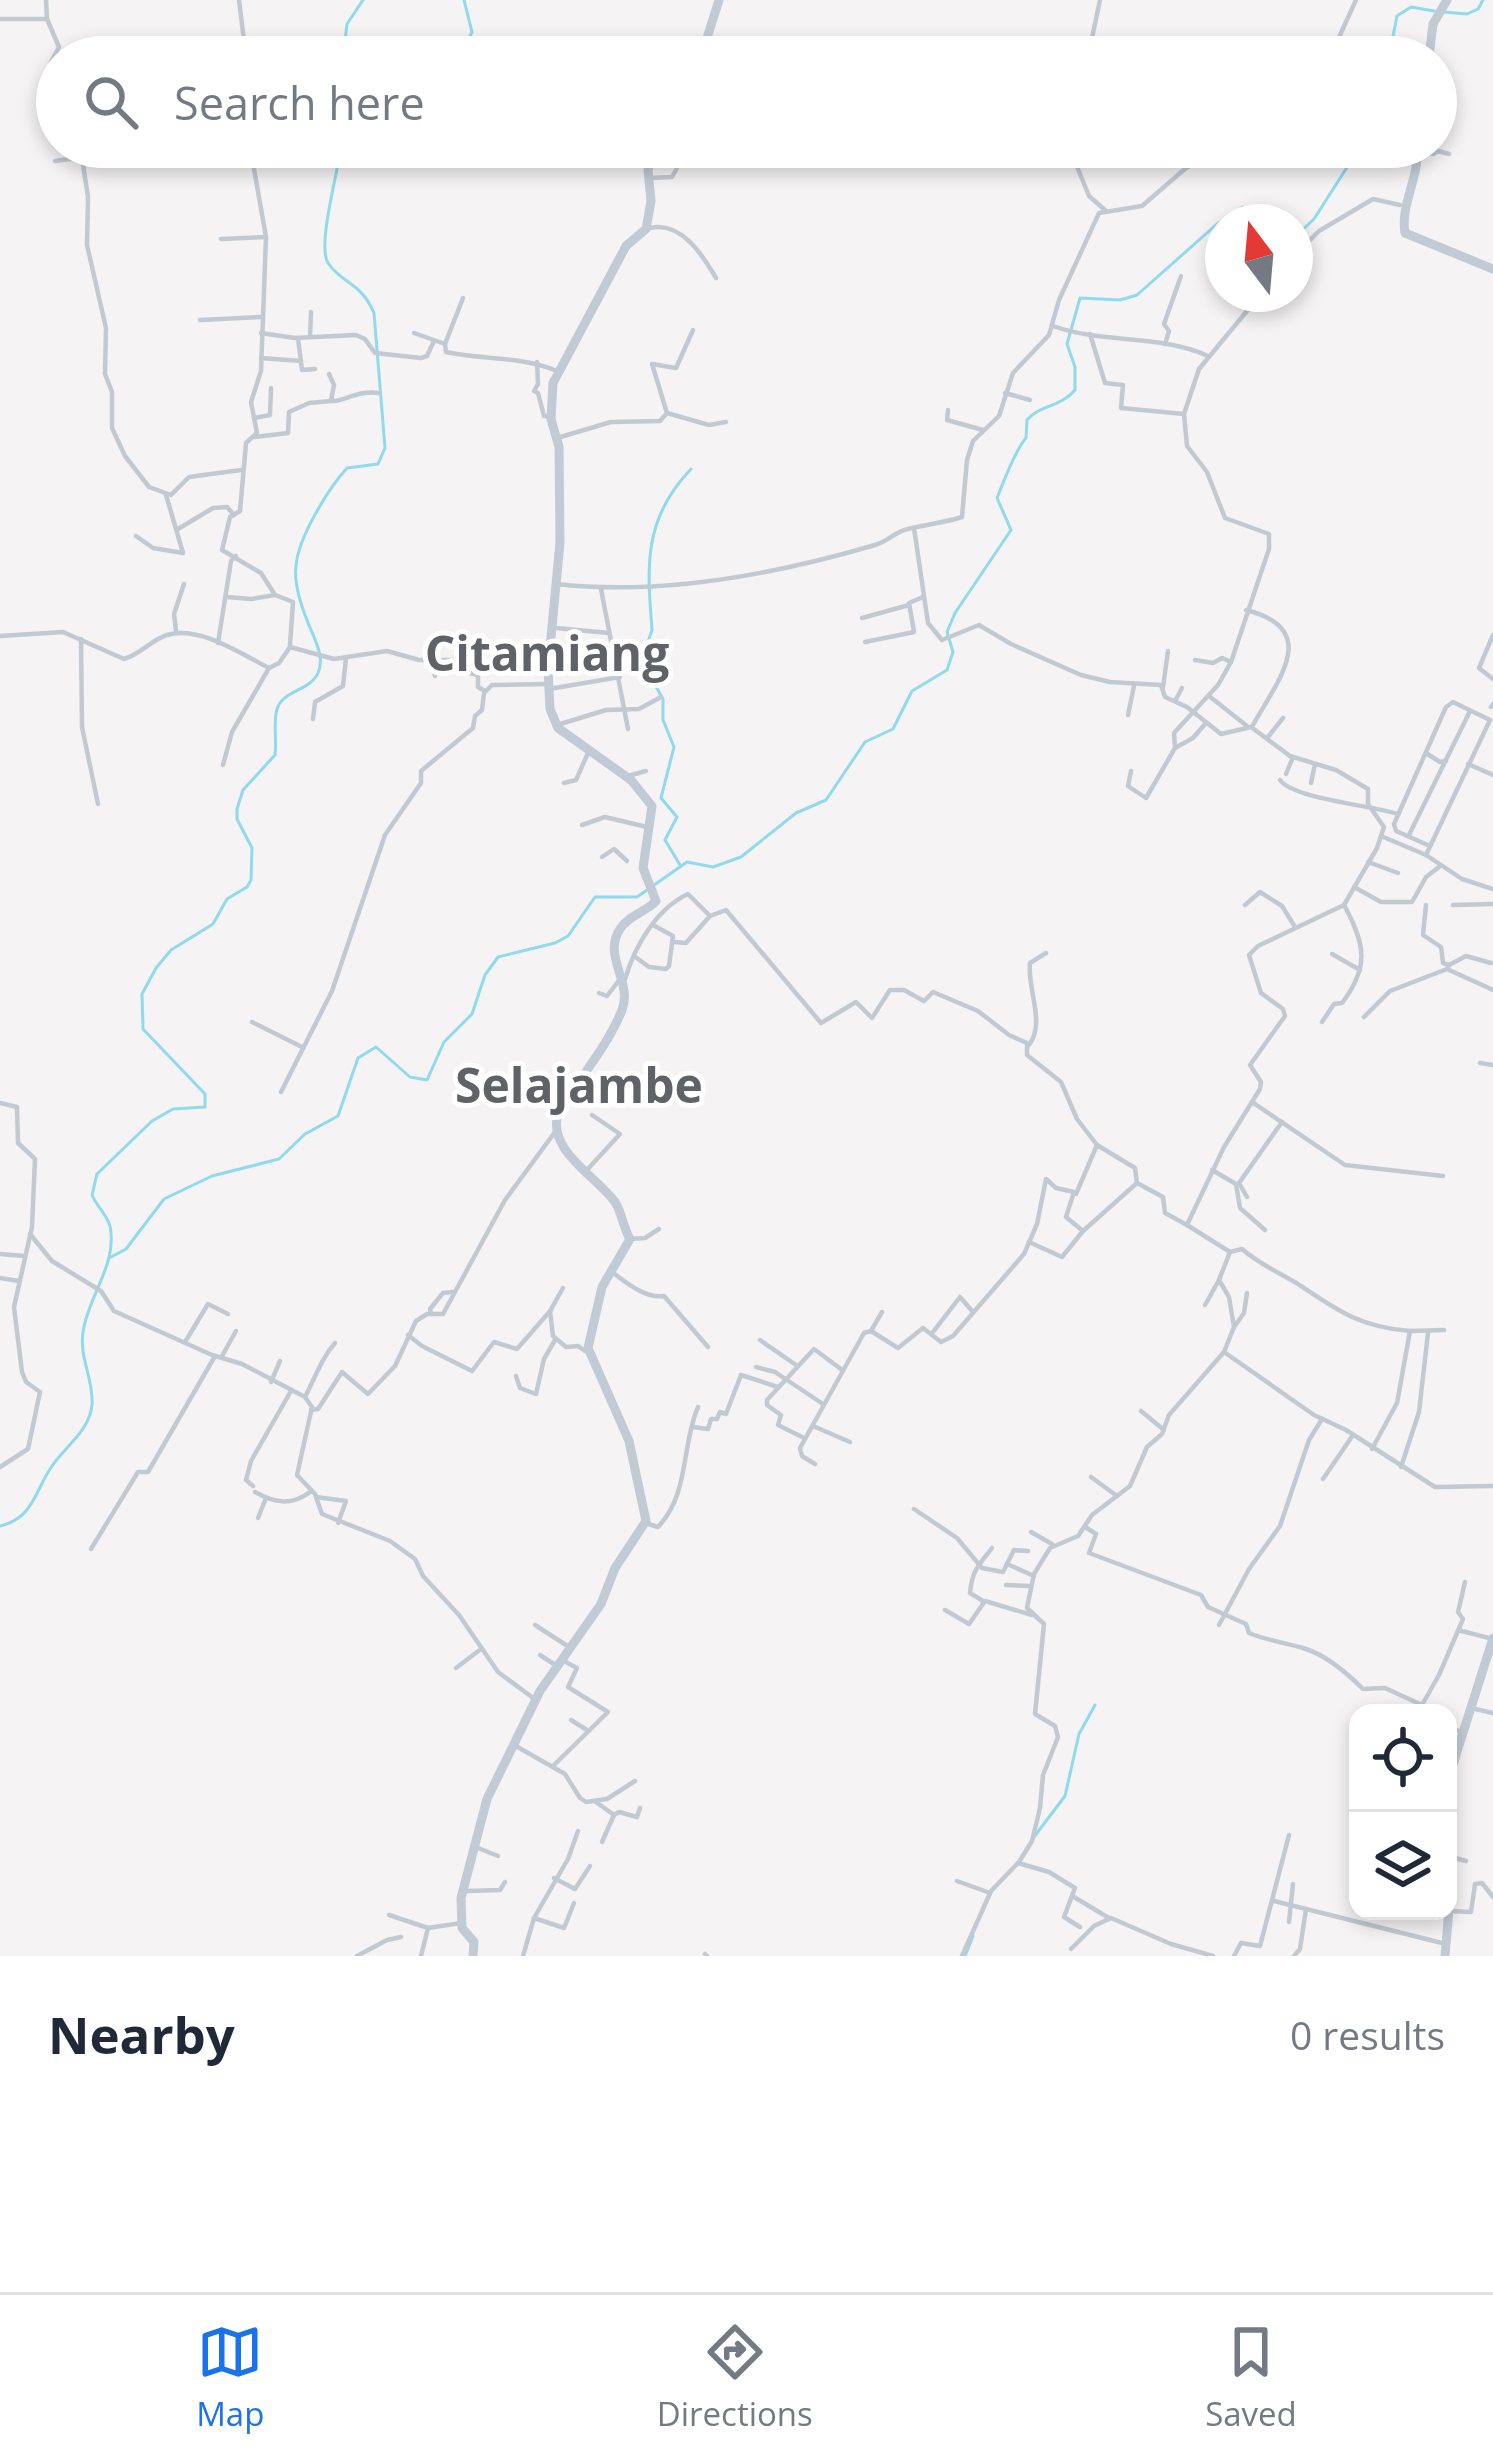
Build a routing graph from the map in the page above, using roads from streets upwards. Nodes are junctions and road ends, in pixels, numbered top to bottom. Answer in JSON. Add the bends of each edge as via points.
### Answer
{"nodes":[{"id":1,"x":46,"y":0,"type":"edge"},
{"id":2,"x":239,"y":0,"type":"edge"},
{"id":3,"x":719,"y":0,"type":"edge"},
{"id":4,"x":1100,"y":0,"type":"edge"},
{"id":5,"x":1356,"y":0,"type":"edge"},
{"id":6,"x":1447,"y":0,"type":"edge"},
{"id":7,"x":0,"y":19,"type":"edge"},
{"id":8,"x":47,"y":19,"type":"junction"},
{"id":9,"x":54,"y":36,"type":"edge"},
{"id":10,"x":243,"y":36,"type":"edge"},
{"id":11,"x":708,"y":36,"type":"edge"},
{"id":12,"x":1092,"y":36,"type":"edge"},
{"id":13,"x":1340,"y":36,"type":"edge"},
{"id":14,"x":1431,"y":36,"type":"edge"},
{"id":15,"x":84,"y":168,"type":"edge"},
{"id":16,"x":254,"y":168,"type":"edge"},
{"id":17,"x":650,"y":168,"type":"edge"},
{"id":18,"x":676,"y":168,"type":"edge"},
{"id":19,"x":1078,"y":168,"type":"edge"},
{"id":20,"x":1188,"y":168,"type":"edge"},
{"id":21,"x":1418,"y":168,"type":"edge"},
{"id":22,"x":648,"y":178,"type":"junction"},
{"id":23,"x":1400,"y":205,"type":"dead end"},
{"id":24,"x":1105,"y":210,"type":"junction"},
{"id":25,"x":655,"y":227,"type":"junction"},
{"id":26,"x":266,"y":237,"type":"junction"},
{"id":27,"x":1313,"y":237,"type":"edge"},
{"id":28,"x":221,"y":239,"type":"dead end"},
{"id":29,"x":1493,"y":269,"type":"edge"},
{"id":30,"x":1181,"y":276,"type":"dead end"},
{"id":31,"x":716,"y":278,"type":"dead end"},
{"id":32,"x":463,"y":298,"type":"dead end"},
{"id":33,"x":311,"y":312,"type":"dead end"},
{"id":34,"x":1246,"y":312,"type":"edge"},
{"id":35,"x":261,"y":317,"type":"junction"},
{"id":36,"x":200,"y":320,"type":"dead end"},
{"id":37,"x":1053,"y":326,"type":"junction"},
{"id":38,"x":693,"y":330,"type":"dead end"},
{"id":39,"x":261,"y":333,"type":"junction"},
{"id":40,"x":414,"y":333,"type":"dead end"},
{"id":41,"x":1090,"y":334,"type":"junction"},
{"id":42,"x":310,"y":337,"type":"junction"},
{"id":43,"x":298,"y":338,"type":"junction"},
{"id":44,"x":434,"y":341,"type":"junction"},
{"id":45,"x":445,"y":344,"type":"junction"},
{"id":46,"x":1165,"y":344,"type":"junction"},
{"id":47,"x":1208,"y":356,"type":"junction"},
{"id":48,"x":261,"y":358,"type":"junction"},
{"id":49,"x":301,"y":361,"type":"junction"},
{"id":50,"x":537,"y":362,"type":"junction"},
{"id":51,"x":315,"y":369,"type":"dead end"},
{"id":52,"x":560,"y":372,"type":"junction"},
{"id":53,"x":328,"y":374,"type":"dead end"},
{"id":54,"x":271,"y":388,"type":"dead end"},
{"id":55,"x":379,"y":393,"type":"dead end"},
{"id":56,"x":1005,"y":393,"type":"junction"},
{"id":57,"x":1030,"y":400,"type":"dead end"},
{"id":58,"x":332,"y":401,"type":"junction"},
{"id":59,"x":948,"y":410,"type":"dead end"},
{"id":60,"x":667,"y":413,"type":"junction"},
{"id":61,"x":1184,"y":414,"type":"junction"},
{"id":62,"x":551,"y":416,"type":"junction"},
{"id":63,"x":254,"y":418,"type":"junction"},
{"id":64,"x":727,"y":422,"type":"dead end"},
{"id":65,"x":983,"y":430,"type":"junction"},
{"id":66,"x":255,"y":437,"type":"junction"},
{"id":67,"x":557,"y":438,"type":"junction"},
{"id":68,"x":244,"y":470,"type":"junction"},
{"id":69,"x":166,"y":495,"type":"junction"},
{"id":70,"x":234,"y":515,"type":"junction"},
{"id":71,"x":914,"y":528,"type":"junction"},
{"id":72,"x":178,"y":529,"type":"junction"},
{"id":73,"x":136,"y":536,"type":"dead end"},
{"id":74,"x":236,"y":556,"type":"junction"},
{"id":75,"x":184,"y":584,"type":"dead end"},
{"id":76,"x":555,"y":584,"type":"junction"},
{"id":77,"x":601,"y":589,"type":"junction"},
{"id":78,"x":226,"y":596,"type":"junction"},
{"id":79,"x":275,"y":596,"type":"junction"},
{"id":80,"x":922,"y":597,"type":"junction"},
{"id":81,"x":910,"y":605,"type":"junction"},
{"id":82,"x":1246,"y":610,"type":"junction"},
{"id":83,"x":862,"y":618,"type":"dead end"},
{"id":84,"x":550,"y":628,"type":"junction"},
{"id":85,"x":177,"y":633,"type":"junction"},
{"id":86,"x":609,"y":633,"type":"junction"},
{"id":87,"x":0,"y":635,"type":"edge"},
{"id":88,"x":1493,"y":635,"type":"edge"},
{"id":89,"x":81,"y":639,"type":"junction"},
{"id":90,"x":866,"y":641,"type":"dead end"},
{"id":91,"x":218,"y":643,"type":"junction"},
{"id":92,"x":290,"y":647,"type":"junction"},
{"id":93,"x":1168,"y":650,"type":"dead end"},
{"id":94,"x":548,"y":656,"type":"junction"},
{"id":95,"x":346,"y":658,"type":"junction"},
{"id":96,"x":454,"y":660,"type":"junction"},
{"id":97,"x":1195,"y":660,"type":"dead end"},
{"id":98,"x":431,"y":661,"type":"junction"},
{"id":99,"x":1232,"y":662,"type":"junction"},
{"id":100,"x":269,"y":668,"type":"junction"},
{"id":101,"x":435,"y":676,"type":"dead end"},
{"id":102,"x":620,"y":676,"type":"junction"},
{"id":103,"x":1493,"y":679,"type":"edge"},
{"id":104,"x":1134,"y":683,"type":"junction"},
{"id":105,"x":549,"y":687,"type":"junction"},
{"id":106,"x":1163,"y":687,"type":"junction"},
{"id":107,"x":1182,"y":688,"type":"dead end"},
{"id":108,"x":486,"y":691,"type":"junction"},
{"id":109,"x":1209,"y":695,"type":"junction"},
{"id":110,"x":661,"y":697,"type":"dead end"},
{"id":111,"x":1175,"y":701,"type":"junction"},
{"id":112,"x":625,"y":710,"type":"junction"},
{"id":113,"x":1193,"y":711,"type":"junction"},
{"id":114,"x":1470,"y":711,"type":"junction"},
{"id":115,"x":1128,"y":715,"type":"dead end"},
{"id":116,"x":1283,"y":718,"type":"dead end"},
{"id":117,"x":313,"y":719,"type":"dead end"},
{"id":118,"x":1491,"y":720,"type":"edge"},
{"id":119,"x":1206,"y":723,"type":"junction"},
{"id":120,"x":557,"y":725,"type":"junction"},
{"id":121,"x":1249,"y":726,"type":"junction"},
{"id":122,"x":628,"y":729,"type":"dead end"},
{"id":123,"x":1484,"y":731,"type":"junction"},
{"id":124,"x":1493,"y":735,"type":"edge"},
{"id":125,"x":1268,"y":737,"type":"junction"},
{"id":126,"x":1175,"y":748,"type":"junction"},
{"id":127,"x":589,"y":753,"type":"junction"},
{"id":128,"x":1426,"y":753,"type":"junction"},
{"id":129,"x":1293,"y":758,"type":"junction"},
{"id":130,"x":1446,"y":760,"type":"junction"},
{"id":131,"x":1315,"y":764,"type":"junction"},
{"id":132,"x":1468,"y":764,"type":"junction"},
{"id":133,"x":223,"y":765,"type":"dead end"},
{"id":134,"x":646,"y":771,"type":"dead end"},
{"id":135,"x":1131,"y":771,"type":"dead end"},
{"id":136,"x":1286,"y":774,"type":"dead end"},
{"id":137,"x":1493,"y":775,"type":"edge"},
{"id":138,"x":626,"y":776,"type":"junction"},
{"id":139,"x":1415,"y":779,"type":"junction"},
{"id":140,"x":1280,"y":780,"type":"dead end"},
{"id":141,"x":564,"y":783,"type":"dead end"},
{"id":142,"x":1311,"y":783,"type":"dead end"},
{"id":143,"x":1432,"y":788,"type":"junction"},
{"id":144,"x":98,"y":803,"type":"dead end"},
{"id":145,"x":1368,"y":804,"type":"junction"},
{"id":146,"x":1398,"y":814,"type":"junction"},
{"id":147,"x":582,"y":825,"type":"dead end"},
{"id":148,"x":647,"y":827,"type":"junction"},
{"id":149,"x":1382,"y":836,"type":"junction"},
{"id":150,"x":1408,"y":836,"type":"junction"},
{"id":151,"x":1430,"y":846,"type":"junction"},
{"id":152,"x":1426,"y":855,"type":"junction"},
{"id":153,"x":602,"y":856,"type":"dead end"},
{"id":154,"x":627,"y":861,"type":"dead end"},
{"id":155,"x":1368,"y":862,"type":"junction"},
{"id":156,"x":1442,"y":866,"type":"junction"},
{"id":157,"x":1398,"y":873,"type":"dead end"},
{"id":158,"x":1354,"y":887,"type":"junction"},
{"id":159,"x":1493,"y":889,"type":"edge"},
{"id":160,"x":1245,"y":904,"type":"dead end"},
{"id":161,"x":1493,"y":904,"type":"edge"},
{"id":162,"x":1344,"y":905,"type":"junction"},
{"id":163,"x":1426,"y":905,"type":"dead end"},
{"id":164,"x":1454,"y":905,"type":"dead end"},
{"id":165,"x":710,"y":916,"type":"junction"},
{"id":166,"x":652,"y":925,"type":"junction"},
{"id":167,"x":1294,"y":927,"type":"junction"},
{"id":168,"x":673,"y":942,"type":"junction"},
{"id":169,"x":1046,"y":953,"type":"dead end"},
{"id":170,"x":1332,"y":954,"type":"dead end"},
{"id":171,"x":633,"y":956,"type":"junction"},
{"id":172,"x":1491,"y":963,"type":"edge"},
{"id":173,"x":1448,"y":967,"type":"junction"},
{"id":174,"x":1360,"y":970,"type":"junction"},
{"id":175,"x":623,"y":981,"type":"junction"},
{"id":176,"x":1493,"y":990,"type":"edge"},
{"id":177,"x":599,"y":993,"type":"dead end"},
{"id":178,"x":1364,"y":1017,"type":"dead end"},
{"id":179,"x":252,"y":1022,"type":"dead end"},
{"id":180,"x":1322,"y":1022,"type":"dead end"},
{"id":181,"x":1029,"y":1045,"type":"junction"},
{"id":182,"x":302,"y":1047,"type":"junction"},
{"id":183,"x":1480,"y":1063,"type":"dead end"},
{"id":184,"x":1493,"y":1065,"type":"edge"},
{"id":185,"x":281,"y":1092,"type":"dead end"},
{"id":186,"x":1252,"y":1102,"type":"junction"},
{"id":187,"x":0,"y":1103,"type":"edge"},
{"id":188,"x":592,"y":1115,"type":"dead end"},
{"id":189,"x":1282,"y":1122,"type":"junction"},
{"id":190,"x":555,"y":1132,"type":"junction"},
{"id":191,"x":1097,"y":1144,"type":"junction"},
{"id":192,"x":1212,"y":1170,"type":"junction"},
{"id":193,"x":586,"y":1171,"type":"junction"},
{"id":194,"x":1443,"y":1176,"type":"dead end"},
{"id":195,"x":1137,"y":1183,"type":"junction"},
{"id":196,"x":1075,"y":1196,"type":"junction"},
{"id":197,"x":1247,"y":1197,"type":"dead end"},
{"id":198,"x":1186,"y":1225,"type":"junction"},
{"id":199,"x":659,"y":1228,"type":"dead end"},
{"id":200,"x":1265,"y":1230,"type":"dead end"},
{"id":201,"x":1083,"y":1231,"type":"junction"},
{"id":202,"x":31,"y":1234,"type":"junction"},
{"id":203,"x":630,"y":1239,"type":"junction"},
{"id":204,"x":1030,"y":1242,"type":"junction"},
{"id":205,"x":1230,"y":1252,"type":"junction"},
{"id":206,"x":0,"y":1254,"type":"edge"},
{"id":207,"x":24,"y":1256,"type":"junction"},
{"id":208,"x":611,"y":1271,"type":"junction"},
{"id":209,"x":0,"y":1278,"type":"edge"},
{"id":210,"x":19,"y":1280,"type":"junction"},
{"id":211,"x":1219,"y":1280,"type":"junction"},
{"id":212,"x":563,"y":1288,"type":"dead end"},
{"id":213,"x":453,"y":1292,"type":"junction"},
{"id":214,"x":1246,"y":1292,"type":"dead end"},
{"id":215,"x":1205,"y":1305,"type":"dead end"},
{"id":216,"x":551,"y":1310,"type":"junction"},
{"id":217,"x":882,"y":1312,"type":"dead end"},
{"id":218,"x":973,"y":1312,"type":"junction"},
{"id":219,"x":228,"y":1314,"type":"dead end"},
{"id":220,"x":430,"y":1314,"type":"junction"},
{"id":221,"x":1234,"y":1328,"type":"junction"},
{"id":222,"x":1410,"y":1330,"type":"junction"},
{"id":223,"x":1428,"y":1330,"type":"junction"},
{"id":224,"x":1444,"y":1330,"type":"dead end"},
{"id":225,"x":236,"y":1331,"type":"dead end"},
{"id":226,"x":871,"y":1331,"type":"junction"},
{"id":227,"x":931,"y":1334,"type":"junction"},
{"id":228,"x":408,"y":1335,"type":"junction"},
{"id":229,"x":555,"y":1340,"type":"junction"},
{"id":230,"x":760,"y":1340,"type":"dead end"},
{"id":231,"x":185,"y":1342,"type":"junction"},
{"id":232,"x":335,"y":1343,"type":"dead end"},
{"id":233,"x":708,"y":1348,"type":"dead end"},
{"id":234,"x":1224,"y":1352,"type":"junction"},
{"id":235,"x":589,"y":1355,"type":"junction"},
{"id":236,"x":219,"y":1356,"type":"junction"},
{"id":237,"x":280,"y":1361,"type":"dead end"},
{"id":238,"x":796,"y":1365,"type":"junction"},
{"id":239,"x":755,"y":1367,"type":"dead end"},
{"id":240,"x":842,"y":1370,"type":"junction"},
{"id":241,"x":517,"y":1376,"type":"dead end"},
{"id":242,"x":785,"y":1379,"type":"junction"},
{"id":243,"x":271,"y":1382,"type":"junction"},
{"id":244,"x":778,"y":1388,"type":"junction"},
{"id":245,"x":291,"y":1391,"type":"junction"},
{"id":246,"x":305,"y":1397,"type":"junction"},
{"id":247,"x":823,"y":1404,"type":"junction"},
{"id":248,"x":698,"y":1407,"type":"dead end"},
{"id":249,"x":311,"y":1410,"type":"junction"},
{"id":250,"x":1141,"y":1411,"type":"dead end"},
{"id":251,"x":1322,"y":1419,"type":"junction"},
{"id":252,"x":813,"y":1426,"type":"junction"},
{"id":253,"x":693,"y":1427,"type":"junction"},
{"id":254,"x":1164,"y":1430,"type":"junction"},
{"id":255,"x":1353,"y":1435,"type":"junction"},
{"id":256,"x":804,"y":1438,"type":"junction"},
{"id":257,"x":850,"y":1442,"type":"dead end"},
{"id":258,"x":1372,"y":1448,"type":"junction"},
{"id":259,"x":815,"y":1463,"type":"dead end"},
{"id":260,"x":0,"y":1467,"type":"edge"},
{"id":261,"x":1401,"y":1467,"type":"junction"},
{"id":262,"x":1091,"y":1477,"type":"dead end"},
{"id":263,"x":1323,"y":1479,"type":"dead end"},
{"id":264,"x":1493,"y":1486,"type":"edge"},
{"id":265,"x":314,"y":1494,"type":"junction"},
{"id":266,"x":1117,"y":1496,"type":"junction"},
{"id":267,"x":266,"y":1498,"type":"junction"},
{"id":268,"x":914,"y":1509,"type":"dead end"},
{"id":269,"x":258,"y":1518,"type":"dead end"},
{"id":270,"x":338,"y":1522,"type":"junction"},
{"id":271,"x":645,"y":1523,"type":"junction"},
{"id":272,"x":1084,"y":1527,"type":"junction"},
{"id":273,"x":1031,"y":1532,"type":"dead end"},
{"id":274,"x":1054,"y":1544,"type":"junction"},
{"id":275,"x":992,"y":1548,"type":"dead end"},
{"id":276,"x":1078,"y":1548,"type":"dead end"},
{"id":277,"x":91,"y":1549,"type":"dead end"},
{"id":278,"x":1028,"y":1551,"type":"dead end"},
{"id":279,"x":1089,"y":1553,"type":"junction"},
{"id":280,"x":977,"y":1562,"type":"junction"},
{"id":281,"x":1007,"y":1564,"type":"junction"},
{"id":282,"x":1034,"y":1576,"type":"junction"},
{"id":283,"x":1465,"y":1582,"type":"dead end"},
{"id":284,"x":1006,"y":1585,"type":"dead end"},
{"id":285,"x":1031,"y":1586,"type":"junction"},
{"id":286,"x":982,"y":1601,"type":"junction"},
{"id":287,"x":945,"y":1610,"type":"dead end"},
{"id":288,"x":1226,"y":1612,"type":"junction"},
{"id":289,"x":1032,"y":1615,"type":"junction"},
{"id":290,"x":535,"y":1625,"type":"dead end"},
{"id":291,"x":1220,"y":1625,"type":"dead end"},
{"id":292,"x":1458,"y":1630,"type":"junction"},
{"id":293,"x":1493,"y":1638,"type":"edge"},
{"id":294,"x":569,"y":1647,"type":"junction"},
{"id":295,"x":481,"y":1649,"type":"junction"},
{"id":296,"x":540,"y":1655,"type":"dead end"},
{"id":297,"x":559,"y":1663,"type":"junction"},
{"id":298,"x":455,"y":1667,"type":"dead end"},
{"id":299,"x":536,"y":1700,"type":"junction"},
{"id":300,"x":1413,"y":1704,"type":"edge"},
{"id":301,"x":1424,"y":1704,"type":"edge"},
{"id":302,"x":1471,"y":1708,"type":"junction"},
{"id":303,"x":1493,"y":1714,"type":"edge"},
{"id":304,"x":571,"y":1720,"type":"dead end"},
{"id":305,"x":587,"y":1730,"type":"junction"},
{"id":306,"x":1457,"y":1730,"type":"edge"},
{"id":307,"x":1464,"y":1733,"type":"junction"},
{"id":308,"x":514,"y":1745,"type":"junction"},
{"id":309,"x":1457,"y":1754,"type":"edge"},
{"id":310,"x":553,"y":1766,"type":"junction"},
{"id":311,"x":635,"y":1781,"type":"dead end"},
{"id":312,"x":596,"y":1802,"type":"junction"},
{"id":313,"x":640,"y":1808,"type":"dead end"},
{"id":314,"x":614,"y":1815,"type":"junction"},
{"id":315,"x":578,"y":1831,"type":"dead end"},
{"id":316,"x":1289,"y":1835,"type":"dead end"},
{"id":317,"x":602,"y":1842,"type":"dead end"},
{"id":318,"x":472,"y":1846,"type":"junction"},
{"id":319,"x":498,"y":1856,"type":"dead end"},
{"id":320,"x":1457,"y":1858,"type":"edge"},
{"id":321,"x":1466,"y":1861,"type":"dead end"},
{"id":322,"x":1018,"y":1863,"type":"junction"},
{"id":323,"x":590,"y":1866,"type":"dead end"},
{"id":324,"x":554,"y":1878,"type":"junction"},
{"id":325,"x":957,"y":1881,"type":"dead end"},
{"id":326,"x":1493,"y":1881,"type":"edge"},
{"id":327,"x":505,"y":1882,"type":"dead end"},
{"id":328,"x":1482,"y":1883,"type":"junction"},
{"id":329,"x":1293,"y":1884,"type":"dead end"},
{"id":330,"x":461,"y":1892,"type":"junction"},
{"id":331,"x":990,"y":1893,"type":"junction"},
{"id":332,"x":1074,"y":1897,"type":"junction"},
{"id":333,"x":1493,"y":1897,"type":"edge"},
{"id":334,"x":1274,"y":1901,"type":"junction"},
{"id":335,"x":574,"y":1903,"type":"dead end"},
{"id":336,"x":1292,"y":1906,"type":"junction"},
{"id":337,"x":1306,"y":1910,"type":"junction"},
{"id":338,"x":1457,"y":1911,"type":"edge"},
{"id":339,"x":389,"y":1915,"type":"dead end"},
{"id":340,"x":535,"y":1918,"type":"junction"},
{"id":341,"x":1109,"y":1918,"type":"junction"},
{"id":342,"x":1448,"y":1920,"type":"edge"},
{"id":343,"x":1289,"y":1922,"type":"dead end"},
{"id":344,"x":461,"y":1923,"type":"junction"},
{"id":345,"x":1080,"y":1927,"type":"dead end"},
{"id":346,"x":428,"y":1928,"type":"junction"},
{"id":347,"x":401,"y":1937,"type":"dead end"},
{"id":348,"x":1071,"y":1949,"type":"dead end"},
{"id":349,"x":474,"y":1950,"type":"edge"},
{"id":350,"x":1446,"y":1950,"type":"edge"},
{"id":351,"x":357,"y":1956,"type":"edge"},
{"id":352,"x":421,"y":1956,"type":"edge"},
{"id":353,"x":485,"y":1956,"type":"edge"},
{"id":354,"x":523,"y":1956,"type":"edge"},
{"id":355,"x":962,"y":1956,"type":"edge"},
{"id":356,"x":1214,"y":1956,"type":"edge"},
{"id":357,"x":1234,"y":1956,"type":"edge"},
{"id":358,"x":1294,"y":1956,"type":"edge"}],
"edges":[{"from":1,"to":8,"type":"street"},
{"from":2,"to":10,"type":"street"},
{"from":3,"to":11,"type":"street"},
{"from":4,"to":12,"type":"street"},
{"from":5,"to":13,"type":"street"},
{"from":6,"to":14,"type":"street"},
{"from":7,"to":8,"type":"street"},
{"from":8,"to":9,"type":"street"},
{"from":15,"to":69,"type":"street","via":[[112,428],[145,483]]},
{"from":16,"to":26,"type":"street"},
{"from":17,"to":22,"type":"street"},
{"from":18,"to":22,"type":"street","via":[[672,177]]},
{"from":19,"to":24,"type":"street"},
{"from":20,"to":24,"type":"street","via":[[1142,206]]},
{"from":21,"to":29,"type":"street","via":[[1405,233]]},
{"from":22,"to":25,"type":"street"},
{"from":23,"to":27,"type":"street","via":[[1373,199]]},
{"from":24,"to":37,"type":"street"},
{"from":25,"to":31,"type":"street","via":[[695,248]]},
{"from":25,"to":52,"type":"street","via":[[624,250]]},
{"from":26,"to":28,"type":"street"},
{"from":26,"to":35,"type":"street"},
{"from":30,"to":46,"type":"street"},
{"from":32,"to":45,"type":"street"},
{"from":33,"to":42,"type":"street"},
{"from":34,"to":47,"type":"street"},
{"from":35,"to":36,"type":"street"},
{"from":35,"to":39,"type":"street"},
{"from":37,"to":41,"type":"street"},
{"from":37,"to":56,"type":"street"},
{"from":38,"to":60,"type":"street","via":[[676,368],[652,364]]},
{"from":39,"to":43,"type":"street"},
{"from":39,"to":48,"type":"street"},
{"from":40,"to":44,"type":"street"},
{"from":41,"to":46,"type":"street"},
{"from":41,"to":61,"type":"street","via":[[1105,383],[1123,385],[1121,408]]},
{"from":42,"to":43,"type":"street"},
{"from":42,"to":44,"type":"street","via":[[356,335],[375,353],[421,358]]},
{"from":43,"to":49,"type":"street"},
{"from":44,"to":45,"type":"street"},
{"from":45,"to":50,"type":"street","via":[[444,351],[460,355]]},
{"from":46,"to":47,"type":"street"},
{"from":47,"to":61,"type":"street"},
{"from":48,"to":49,"type":"street"},
{"from":48,"to":63,"type":"street"},
{"from":49,"to":51,"type":"street","via":[[303,370]]},
{"from":50,"to":52,"type":"street"},
{"from":50,"to":62,"type":"street","via":[[534,391]]},
{"from":52,"to":62,"type":"street"},
{"from":53,"to":58,"type":"street"},
{"from":54,"to":63,"type":"street","via":[[269,415]]},
{"from":55,"to":58,"type":"street"},
{"from":56,"to":57,"type":"street"},
{"from":56,"to":65,"type":"street","via":[[999,416]]},
{"from":58,"to":66,"type":"street","via":[[289,412],[288,433]]},
{"from":59,"to":65,"type":"street","via":[[947,420]]},
{"from":60,"to":64,"type":"street"},
{"from":60,"to":67,"type":"street","via":[[660,421],[586,427]]},
{"from":61,"to":82,"type":"street","via":[[1187,446],[1225,518],[1270,536]]},
{"from":62,"to":67,"type":"street"},
{"from":63,"to":66,"type":"street"},
{"from":65,"to":71,"type":"street","via":[[967,460],[964,515]]},
{"from":66,"to":68,"type":"street","via":[[246,443]]},
{"from":67,"to":76,"type":"street"},
{"from":68,"to":69,"type":"street","via":[[189,476]]},
{"from":68,"to":70,"type":"street"},
{"from":69,"to":72,"type":"street"},
{"from":70,"to":72,"type":"street","via":[[218,506]]},
{"from":70,"to":74,"type":"street","via":[[221,550]]},
{"from":71,"to":77,"type":"street","via":[[800,563]]},
{"from":71,"to":80,"type":"street"},
{"from":72,"to":73,"type":"street","via":[[181,554]]},
{"from":74,"to":78,"type":"street"},
{"from":74,"to":79,"type":"street","via":[[261,573]]},
{"from":75,"to":85,"type":"street"},
{"from":76,"to":77,"type":"street"},
{"from":76,"to":84,"type":"street"},
{"from":77,"to":86,"type":"street"},
{"from":78,"to":79,"type":"street"},
{"from":78,"to":91,"type":"street"},
{"from":79,"to":92,"type":"street","via":[[295,606]]},
{"from":80,"to":81,"type":"street"},
{"from":80,"to":104,"type":"street","via":[[929,628],[942,640],[979,625],[1071,672]]},
{"from":81,"to":83,"type":"street"},
{"from":81,"to":90,"type":"street","via":[[914,632]]},
{"from":82,"to":99,"type":"street"},
{"from":82,"to":121,"type":"street","via":[[1277,621],[1290,645]]},
{"from":84,"to":86,"type":"street"},
{"from":84,"to":94,"type":"street"},
{"from":85,"to":89,"type":"street","via":[[124,659]]},
{"from":85,"to":91,"type":"street"},
{"from":86,"to":102,"type":"street"},
{"from":87,"to":89,"type":"street","via":[[52,630]]},
{"from":88,"to":103,"type":"street","via":[[1479,669]]},
{"from":89,"to":144,"type":"street","via":[[82,727]]},
{"from":91,"to":100,"type":"street"},
{"from":92,"to":95,"type":"street"},
{"from":92,"to":100,"type":"street"},
{"from":93,"to":106,"type":"street"},
{"from":94,"to":96,"type":"street","via":[[474,649]]},
{"from":94,"to":105,"type":"street"},
{"from":95,"to":98,"type":"street","via":[[387,651]]},
{"from":95,"to":117,"type":"street","via":[[343,686],[315,702]]},
{"from":96,"to":98,"type":"street"},
{"from":96,"to":108,"type":"street"},
{"from":97,"to":99,"type":"street"},
{"from":98,"to":101,"type":"street"},
{"from":99,"to":109,"type":"street"},
{"from":100,"to":133,"type":"street","via":[[232,732]]},
{"from":102,"to":105,"type":"street"},
{"from":102,"to":112,"type":"street"},
{"from":104,"to":106,"type":"street"},
{"from":104,"to":115,"type":"street"},
{"from":105,"to":108,"type":"street","via":[[495,684]]},
{"from":105,"to":120,"type":"street"},
{"from":106,"to":111,"type":"street"},
{"from":107,"to":111,"type":"street"},
{"from":108,"to":182,"type":"street","via":[[474,727],[421,771],[386,836],[332,991]]},
{"from":109,"to":113,"type":"street"},
{"from":109,"to":121,"type":"street"},
{"from":110,"to":112,"type":"street"},
{"from":111,"to":113,"type":"street"},
{"from":112,"to":120,"type":"street"},
{"from":112,"to":122,"type":"street"},
{"from":113,"to":119,"type":"street"},
{"from":113,"to":126,"type":"street","via":[[1173,734]]},
{"from":114,"to":118,"type":"street"},
{"from":114,"to":128,"type":"street","via":[[1448,704]]},
{"from":114,"to":130,"type":"street"},
{"from":116,"to":125,"type":"street"},
{"from":118,"to":123,"type":"street"},
{"from":119,"to":121,"type":"street","via":[[1224,734]]},
{"from":119,"to":126,"type":"street"},
{"from":120,"to":127,"type":"street"},
{"from":121,"to":125,"type":"street"},
{"from":123,"to":124,"type":"street"},
{"from":123,"to":132,"type":"street"},
{"from":125,"to":129,"type":"street"},
{"from":126,"to":135,"type":"street","via":[[1146,798],[1128,786]]},
{"from":127,"to":138,"type":"street"},
{"from":127,"to":141,"type":"street","via":[[578,778]]},
{"from":128,"to":130,"type":"street"},
{"from":128,"to":139,"type":"street"},
{"from":129,"to":131,"type":"street"},
{"from":129,"to":136,"type":"street"},
{"from":130,"to":143,"type":"street"},
{"from":131,"to":142,"type":"street"},
{"from":131,"to":145,"type":"street","via":[[1361,783]]},
{"from":132,"to":137,"type":"street"},
{"from":132,"to":151,"type":"street"},
{"from":134,"to":138,"type":"street"},
{"from":138,"to":148,"type":"street","via":[[650,800]]},
{"from":139,"to":143,"type":"street"},
{"from":139,"to":146,"type":"street"},
{"from":140,"to":145,"type":"street","via":[[1290,791]]},
{"from":143,"to":150,"type":"street"},
{"from":145,"to":146,"type":"street"},
{"from":145,"to":149,"type":"street","via":[[1383,823]]},
{"from":146,"to":150,"type":"street","via":[[1395,830]]},
{"from":147,"to":148,"type":"street","via":[[605,818]]},
{"from":148,"to":175,"type":"street","via":[[643,870],[655,904],[616,935]]},
{"from":149,"to":152,"type":"street"},
{"from":149,"to":155,"type":"street"},
{"from":150,"to":151,"type":"street"},
{"from":151,"to":152,"type":"street"},
{"from":152,"to":156,"type":"street"},
{"from":153,"to":154,"type":"street","via":[[614,849]]},
{"from":155,"to":157,"type":"street"},
{"from":155,"to":158,"type":"street"},
{"from":156,"to":158,"type":"street","via":[[1412,902],[1381,902]]},
{"from":156,"to":159,"type":"street"},
{"from":158,"to":162,"type":"street"},
{"from":160,"to":167,"type":"street","via":[[1262,890]]},
{"from":161,"to":164,"type":"street"},
{"from":162,"to":167,"type":"street"},
{"from":162,"to":174,"type":"street","via":[[1361,940]]},
{"from":163,"to":173,"type":"street","via":[[1424,937],[1442,947]]},
{"from":165,"to":166,"type":"street","via":[[687,893]]},
{"from":165,"to":168,"type":"street","via":[[686,943]]},
{"from":165,"to":181,"type":"street","via":[[725,909],[821,1023],[856,1001],[872,1018],[890,990],[924,1001],[933,992]]},
{"from":166,"to":168,"type":"street"},
{"from":166,"to":171,"type":"street"},
{"from":167,"to":186,"type":"street","via":[[1250,955],[1261,993],[1285,1014],[1250,1065],[1262,1085]]},
{"from":168,"to":171,"type":"street","via":[[666,969]]},
{"from":169,"to":181,"type":"street","via":[[1030,963],[1037,1027]]},
{"from":170,"to":174,"type":"street"},
{"from":171,"to":175,"type":"street"},
{"from":172,"to":173,"type":"street","via":[[1466,956]]},
{"from":173,"to":176,"type":"street"},
{"from":173,"to":178,"type":"street","via":[[1390,991]]},
{"from":174,"to":180,"type":"street"},
{"from":175,"to":177,"type":"street","via":[[607,996]]},
{"from":175,"to":190,"type":"street","via":[[622,1009]]},
{"from":179,"to":182,"type":"street"},
{"from":181,"to":191,"type":"street","via":[[1027,1055],[1060,1082]]},
{"from":182,"to":185,"type":"street"},
{"from":183,"to":184,"type":"street"},
{"from":186,"to":189,"type":"street"},
{"from":186,"to":192,"type":"street"},
{"from":187,"to":202,"type":"street","via":[[17,1107],[18,1142],[35,1159]]},
{"from":188,"to":193,"type":"street","via":[[620,1134]]},
{"from":189,"to":194,"type":"street","via":[[1345,1165]]},
{"from":189,"to":197,"type":"street","via":[[1239,1183]]},
{"from":190,"to":193,"type":"street"},
{"from":190,"to":213,"type":"street"},
{"from":191,"to":195,"type":"street","via":[[1136,1168]]},
{"from":191,"to":196,"type":"street"},
{"from":192,"to":198,"type":"street"},
{"from":192,"to":200,"type":"street","via":[[1236,1184],[1240,1207]]},
{"from":193,"to":203,"type":"street","via":[[618,1206]]},
{"from":195,"to":198,"type":"street","via":[[1163,1197],[1165,1213]]},
{"from":195,"to":201,"type":"street"},
{"from":196,"to":201,"type":"street","via":[[1066,1217]]},
{"from":196,"to":204,"type":"street","via":[[1046,1179]]},
{"from":198,"to":205,"type":"street"},
{"from":199,"to":203,"type":"street"},
{"from":201,"to":204,"type":"street","via":[[1062,1256]]},
{"from":202,"to":207,"type":"street"},
{"from":202,"to":231,"type":"street","via":[[114,1311]]},
{"from":203,"to":208,"type":"street"},
{"from":204,"to":218,"type":"street"},
{"from":205,"to":211,"type":"street"},
{"from":205,"to":222,"type":"street","via":[[1242,1249],[1346,1317]]},
{"from":206,"to":207,"type":"street"},
{"from":207,"to":210,"type":"street"},
{"from":208,"to":233,"type":"street","via":[[665,1297]]},
{"from":208,"to":235,"type":"street"},
{"from":209,"to":210,"type":"street"},
{"from":210,"to":260,"type":"street","via":[[19,1359],[26,1382],[40,1392],[28,1448]]},
{"from":211,"to":215,"type":"street"},
{"from":211,"to":221,"type":"street"},
{"from":212,"to":216,"type":"street"},
{"from":213,"to":220,"type":"street","via":[[442,1293]]},
{"from":213,"to":220,"type":"street","via":[[441,1316]]},
{"from":214,"to":221,"type":"street"},
{"from":216,"to":228,"type":"street","via":[[517,1349],[494,1342],[472,1371]]},
{"from":216,"to":229,"type":"street"},
{"from":217,"to":226,"type":"street"},
{"from":218,"to":227,"type":"street","via":[[945,1342]]},
{"from":218,"to":227,"type":"street","via":[[960,1297]]},
{"from":219,"to":231,"type":"street","via":[[208,1304]]},
{"from":220,"to":228,"type":"street"},
{"from":221,"to":234,"type":"street"},
{"from":222,"to":223,"type":"street"},
{"from":222,"to":258,"type":"street","via":[[1397,1403]]},
{"from":223,"to":224,"type":"street"},
{"from":223,"to":261,"type":"street","via":[[1420,1408]]},
{"from":225,"to":236,"type":"street"},
{"from":226,"to":227,"type":"street","via":[[898,1348],[922,1328]]},
{"from":226,"to":240,"type":"street"},
{"from":228,"to":249,"type":"street","via":[[395,1366],[370,1392],[341,1372]]},
{"from":229,"to":235,"type":"street"},
{"from":229,"to":241,"type":"street","via":[[536,1394],[520,1388]]},
{"from":230,"to":238,"type":"street"},
{"from":231,"to":236,"type":"street"},
{"from":232,"to":246,"type":"street"},
{"from":234,"to":251,"type":"street"},
{"from":234,"to":254,"type":"street"},
{"from":235,"to":271,"type":"street","via":[[629,1442]]},
{"from":236,"to":243,"type":"street"},
{"from":236,"to":277,"type":"street"},
{"from":237,"to":243,"type":"street"},
{"from":238,"to":240,"type":"street","via":[[817,1349]]},
{"from":238,"to":242,"type":"street"},
{"from":239,"to":242,"type":"street"},
{"from":240,"to":247,"type":"street"},
{"from":242,"to":244,"type":"street"},
{"from":242,"to":247,"type":"street"},
{"from":243,"to":245,"type":"street"},
{"from":244,"to":253,"type":"street","via":[[741,1375],[726,1414],[708,1429]]},
{"from":244,"to":256,"type":"street","via":[[766,1405],[781,1414],[778,1426]]},
{"from":245,"to":246,"type":"street"},
{"from":245,"to":267,"type":"street","via":[[246,1480]]},
{"from":246,"to":249,"type":"street"},
{"from":247,"to":252,"type":"street"},
{"from":248,"to":253,"type":"street"},
{"from":249,"to":265,"type":"street","via":[[297,1472]]},
{"from":250,"to":254,"type":"street"},
{"from":251,"to":255,"type":"street"},
{"from":251,"to":288,"type":"street","via":[[1280,1526]]},
{"from":252,"to":256,"type":"street"},
{"from":252,"to":257,"type":"street"},
{"from":253,"to":271,"type":"street","via":[[668,1515],[658,1527]]},
{"from":254,"to":266,"type":"street"},
{"from":255,"to":258,"type":"street"},
{"from":255,"to":263,"type":"street"},
{"from":256,"to":259,"type":"street","via":[[800,1454]]},
{"from":258,"to":261,"type":"street"},
{"from":261,"to":264,"type":"street","via":[[1438,1488]]},
{"from":262,"to":266,"type":"street"},
{"from":265,"to":267,"type":"street","via":[[295,1502]]},
{"from":265,"to":270,"type":"street","via":[[322,1514]]},
{"from":265,"to":270,"type":"street","via":[[346,1502]]},
{"from":266,"to":272,"type":"street"},
{"from":267,"to":269,"type":"street"},
{"from":268,"to":280,"type":"street"},
{"from":270,"to":295,"type":"street","via":[[411,1556]]},
{"from":271,"to":294,"type":"street"},
{"from":272,"to":274,"type":"street"},
{"from":272,"to":279,"type":"street","via":[[1096,1534]]},
{"from":273,"to":274,"type":"street"},
{"from":274,"to":282,"type":"street"},
{"from":275,"to":280,"type":"street"},
{"from":276,"to":279,"type":"street"},
{"from":278,"to":281,"type":"street","via":[[1014,1550]]},
{"from":279,"to":288,"type":"street","via":[[1196,1592]]},
{"from":280,"to":281,"type":"street","via":[[1000,1572]]},
{"from":280,"to":286,"type":"street","via":[[970,1593]]},
{"from":281,"to":282,"type":"street"},
{"from":282,"to":285,"type":"street"},
{"from":283,"to":292,"type":"street"},
{"from":284,"to":285,"type":"street"},
{"from":285,"to":289,"type":"street"},
{"from":286,"to":287,"type":"street","via":[[969,1624]]},
{"from":286,"to":289,"type":"street"},
{"from":288,"to":291,"type":"street"},
{"from":288,"to":300,"type":"street","via":[[1249,1633],[1304,1648],[1363,1690],[1385,1688]]},
{"from":289,"to":322,"type":"street","via":[[1044,1622],[1035,1714],[1058,1735],[1042,1775],[1032,1841]]},
{"from":290,"to":294,"type":"street"},
{"from":292,"to":293,"type":"street"},
{"from":292,"to":301,"type":"street"},
{"from":293,"to":302,"type":"street"},
{"from":294,"to":297,"type":"street"},
{"from":295,"to":298,"type":"street"},
{"from":295,"to":299,"type":"street"},
{"from":296,"to":297,"type":"street"},
{"from":297,"to":299,"type":"street"},
{"from":297,"to":305,"type":"street","via":[[577,1668],[568,1687],[608,1711]]},
{"from":299,"to":308,"type":"street"},
{"from":302,"to":303,"type":"street"},
{"from":302,"to":307,"type":"street"},
{"from":304,"to":305,"type":"street"},
{"from":305,"to":310,"type":"street"},
{"from":306,"to":307,"type":"street"},
{"from":307,"to":309,"type":"street"},
{"from":308,"to":310,"type":"street"},
{"from":308,"to":318,"type":"street"},
{"from":310,"to":312,"type":"street","via":[[571,1778],[581,1800]]},
{"from":311,"to":312,"type":"street"},
{"from":312,"to":314,"type":"street"},
{"from":313,"to":314,"type":"street","via":[[638,1817]]},
{"from":314,"to":317,"type":"street"},
{"from":315,"to":324,"type":"street"},
{"from":316,"to":334,"type":"street"},
{"from":318,"to":319,"type":"street"},
{"from":318,"to":330,"type":"street"},
{"from":320,"to":321,"type":"street"},
{"from":322,"to":331,"type":"street"},
{"from":322,"to":332,"type":"street","via":[[1062,1880],[1076,1889]]},
{"from":323,"to":324,"type":"street","via":[[575,1889]]},
{"from":324,"to":340,"type":"street"},
{"from":325,"to":331,"type":"street"},
{"from":326,"to":328,"type":"street"},
{"from":327,"to":330,"type":"street","via":[[500,1890]]},
{"from":328,"to":333,"type":"street"},
{"from":328,"to":338,"type":"street","via":[[1472,1890],[1471,1912]]},
{"from":329,"to":336,"type":"street"},
{"from":330,"to":344,"type":"street"},
{"from":331,"to":355,"type":"street"},
{"from":332,"to":341,"type":"street"},
{"from":332,"to":345,"type":"street","via":[[1064,1917]]},
{"from":334,"to":336,"type":"street"},
{"from":334,"to":357,"type":"street","via":[[1260,1946],[1239,1944]]},
{"from":335,"to":340,"type":"street","via":[[564,1928]]},
{"from":336,"to":337,"type":"street"},
{"from":336,"to":343,"type":"street"},
{"from":337,"to":350,"type":"street"},
{"from":337,"to":358,"type":"street"},
{"from":339,"to":346,"type":"street"},
{"from":340,"to":354,"type":"street"},
{"from":341,"to":348,"type":"street"},
{"from":341,"to":356,"type":"street"},
{"from":342,"to":350,"type":"street"},
{"from":344,"to":346,"type":"street"},
{"from":344,"to":349,"type":"street"},
{"from":346,"to":352,"type":"street"},
{"from":347,"to":351,"type":"street"},
{"from":349,"to":353,"type":"street"}]}
